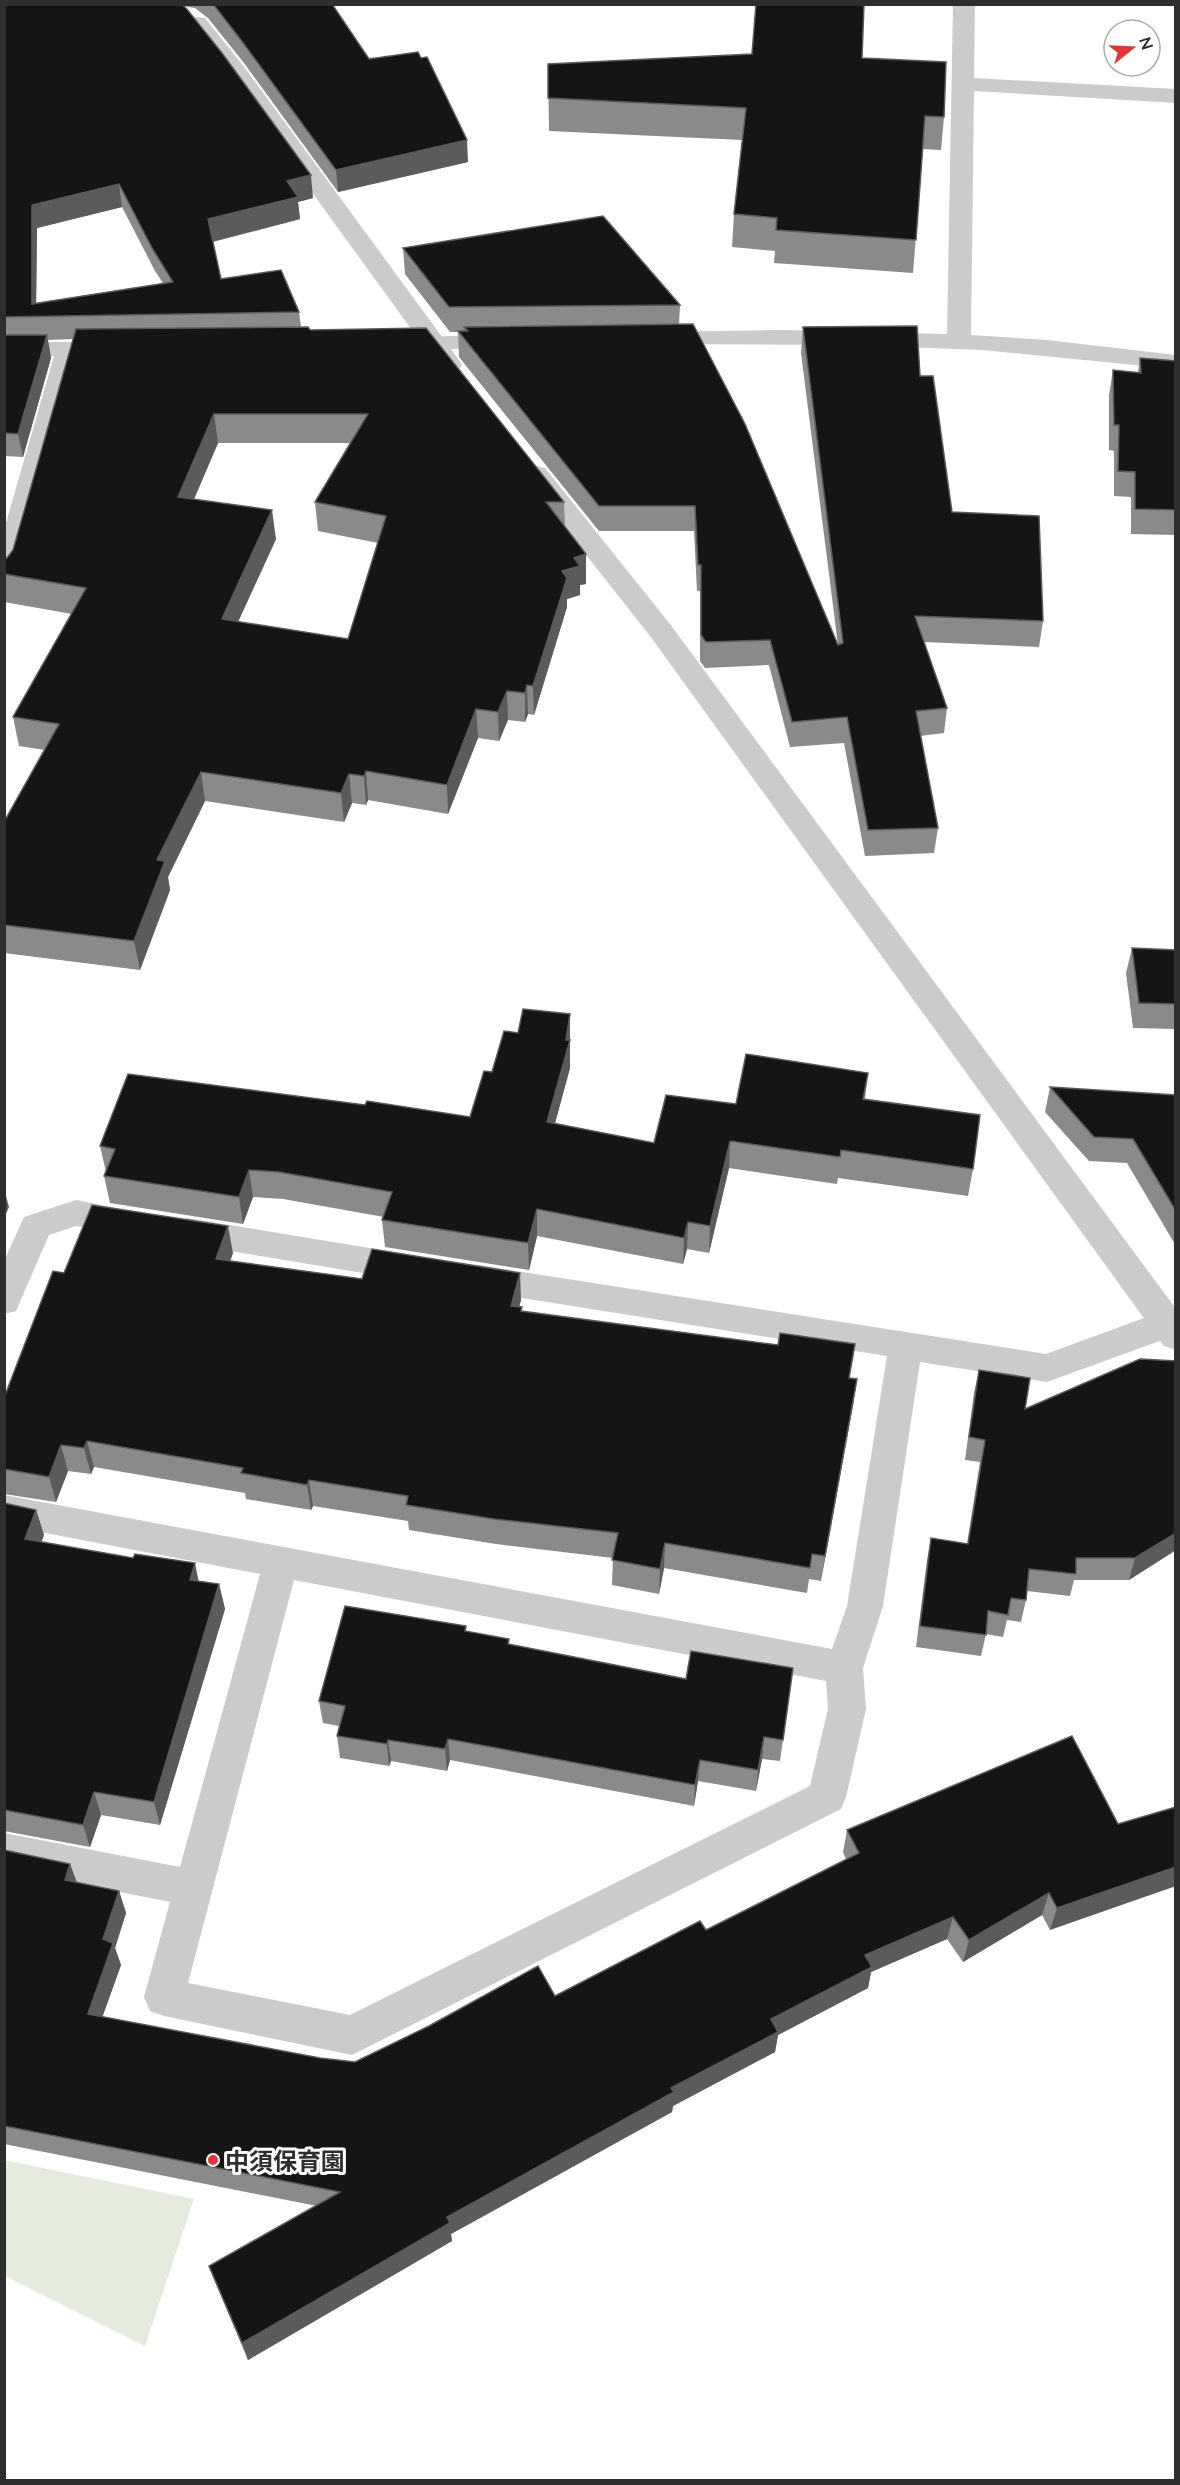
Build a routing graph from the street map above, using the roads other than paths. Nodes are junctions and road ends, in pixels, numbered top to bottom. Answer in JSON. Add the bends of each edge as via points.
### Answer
{"nodes":[{"id":1,"x":964,"y":4,"type":"edge"},
{"id":2,"x":175,"y":13,"type":"edge"},
{"id":3,"x":962,"y":84,"type":"junction"},
{"id":4,"x":1176,"y":96,"type":"edge"},
{"id":5,"x":634,"y":339,"type":"edge"},
{"id":6,"x":528,"y":342,"type":"edge"},
{"id":7,"x":959,"y":342,"type":"junction"},
{"id":8,"x":433,"y":344,"type":"junction"},
{"id":9,"x":374,"y":345,"type":"edge"},
{"id":10,"x":139,"y":348,"type":"edge"},
{"id":11,"x":4,"y":349,"type":"edge"},
{"id":12,"x":68,"y":350,"type":"junction"},
{"id":13,"x":1176,"y":362,"type":"edge"},
{"id":14,"x":462,"y":381,"type":"edge"},
{"id":15,"x":521,"y":455,"type":"edge"},
{"id":16,"x":4,"y":579,"type":"edge"},
{"id":17,"x":4,"y":1301,"type":"edge"},
{"id":18,"x":1171,"y":1330,"type":"edge"},
{"id":19,"x":905,"y":1347,"type":"junction"},
{"id":20,"x":4,"y":1510,"type":"edge"},
{"id":21,"x":281,"y":1563,"type":"junction"},
{"id":22,"x":844,"y":1668,"type":"junction"},
{"id":23,"x":4,"y":1851,"type":"edge"},
{"id":24,"x":193,"y":1888,"type":"junction"}],
"edges":[{"from":1,"to":3,"type":"street"},
{"from":2,"to":8,"type":"street","via":[[198,24],[234,69]]},
{"from":3,"to":4,"type":"street"},
{"from":3,"to":7,"type":"street"},
{"from":5,"to":7,"type":"street"},
{"from":6,"to":8,"type":"street"},
{"from":7,"to":13,"type":"street"},
{"from":8,"to":9,"type":"street"},
{"from":8,"to":14,"type":"street"},
{"from":10,"to":12,"type":"street"},
{"from":11,"to":12,"type":"street"},
{"from":12,"to":16,"type":"street"},
{"from":15,"to":18,"type":"street","via":[[660,630]]},
{"from":17,"to":19,"type":"street","via":[[36,1226],[76,1213]]},
{"from":18,"to":19,"type":"street","via":[[1047,1368]]},
{"from":19,"to":22,"type":"street","via":[[865,1606]]},
{"from":20,"to":21,"type":"street"},
{"from":21,"to":22,"type":"street"},
{"from":21,"to":24,"type":"street"},
{"from":22,"to":24,"type":"street","via":[[847,1709],[827,1797],[352,2035],[164,1997]]},
{"from":23,"to":24,"type":"street"}]}
